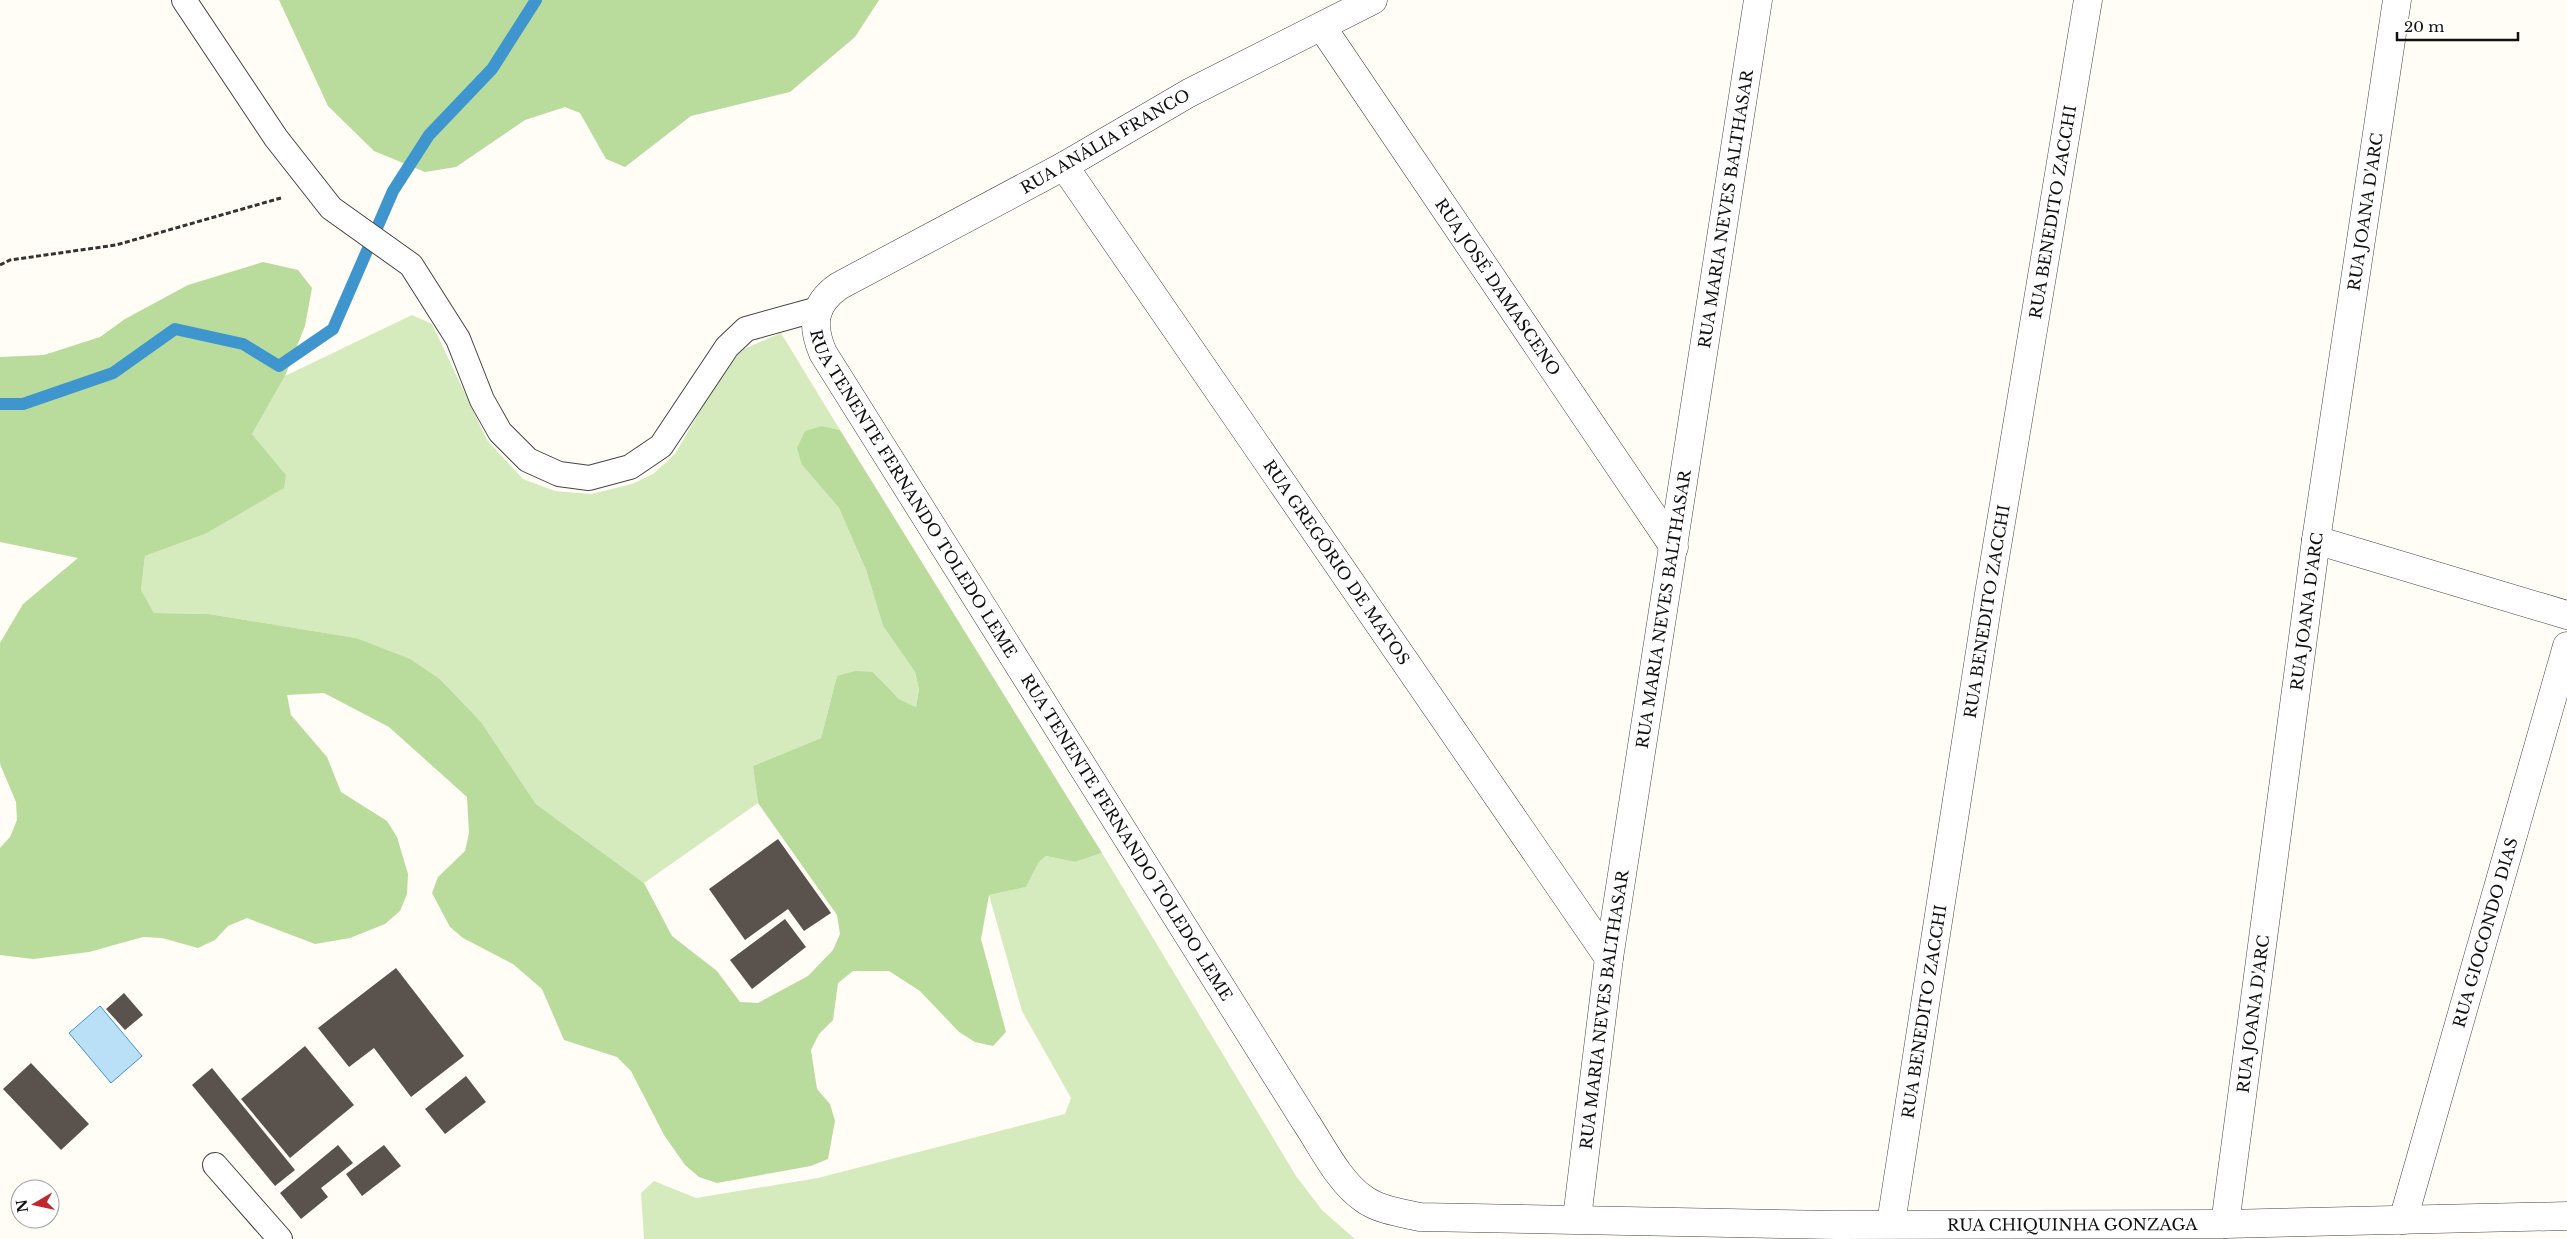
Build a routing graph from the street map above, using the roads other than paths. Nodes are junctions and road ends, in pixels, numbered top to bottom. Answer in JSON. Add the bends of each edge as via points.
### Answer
{"nodes":[{"id":1,"x":184,"y":0,"type":"edge"},
{"id":2,"x":1373,"y":0,"type":"edge"},
{"id":3,"x":1758,"y":0,"type":"edge"},
{"id":4,"x":2088,"y":0,"type":"edge"},
{"id":5,"x":2397,"y":0,"type":"edge"},
{"id":6,"x":1322,"y":27,"type":"junction"},
{"id":7,"x":1064,"y":166,"type":"junction"},
{"id":8,"x":839,"y":286,"type":"joint"},
{"id":9,"x":818,"y":309,"type":"junction"},
{"id":10,"x":2316,"y":540,"type":"junction"},
{"id":11,"x":1674,"y":547,"type":"junction"},
{"id":12,"x":2567,"y":615,"type":"edge"},
{"id":13,"x":2567,"y":646,"type":"edge"},
{"id":14,"x":1609,"y":958,"type":"junction"},
{"id":15,"x":215,"y":1165,"type":"dead end"},
{"id":16,"x":2567,"y":1216,"type":"edge"},
{"id":17,"x":1577,"y":1218,"type":"junction"},
{"id":18,"x":2403,"y":1220,"type":"junction"},
{"id":19,"x":1891,"y":1223,"type":"junction"},
{"id":20,"x":2225,"y":1224,"type":"junction"},
{"id":21,"x":1835,"y":1232,"type":"edge"},
{"id":22,"x":280,"y":1239,"type":"edge"}],
"edges":[{"from":1,"to":9,"type":"lane","via":[[276,138],[331,208],[411,265],[458,339],[482,400],[500,432],[528,460],[559,474],[589,478],[630,467],[660,446],[727,347],[746,329]]},
{"from":2,"to":6,"type":"street","name":"RUA ANÁLIA FRANCO"},
{"from":3,"to":11,"type":"street","name":"RUA MARIA NEVES BALTHASAR"},
{"from":4,"to":19,"type":"street","name":"RUA BENEDITO ZACCHI","via":[[1988,604]]},
{"from":5,"to":10,"type":"street","name":"RUA JOANA D'ARC"},
{"from":6,"to":7,"type":"street","name":"RUA ANÁLIA FRANCO","via":[[1189,92]]},
{"from":6,"to":11,"type":"street","name":"RUA JOSÉ DAMASCENO"},
{"from":7,"to":8,"type":"street","name":"RUA ANÁLIA FRANCO"},
{"from":7,"to":14,"type":"street","name":"RUA GREGÓRIO DE MATOS"},
{"from":8,"to":9,"type":"street","name":"RUA TENENTE FERNANDO TOLEDO LEME","via":[[826,294]]},
{"from":9,"to":17,"type":"street","name":"RUA TENENTE FERNANDO TOLEDO LEME","via":[[816,337],[848,395],[1341,1175],[1364,1200],[1420,1217]]},
{"from":10,"to":12,"type":"street"},
{"from":10,"to":20,"type":"street","name":"RUA JOANA D'ARC"},
{"from":11,"to":14,"type":"street","name":"RUA MARIA NEVES BALTHASAR"},
{"from":13,"to":18,"type":"street","name":"RUA GIOCONDO DIAS"},
{"from":14,"to":17,"type":"street","name":"RUA MARIA NEVES BALTHASAR"},
{"from":15,"to":22,"type":"lane"},
{"from":16,"to":18,"type":"street","name":"RUA CHIQUINHA GONZAGA"},
{"from":17,"to":21,"type":"street","name":"RUA CHIQUINHA GONZAGA"},
{"from":18,"to":20,"type":"street","name":"RUA CHIQUINHA GONZAGA"},
{"from":19,"to":20,"type":"street","name":"RUA CHIQUINHA GONZAGA"},
{"from":19,"to":21,"type":"street","name":"RUA CHIQUINHA GONZAGA"}]}
